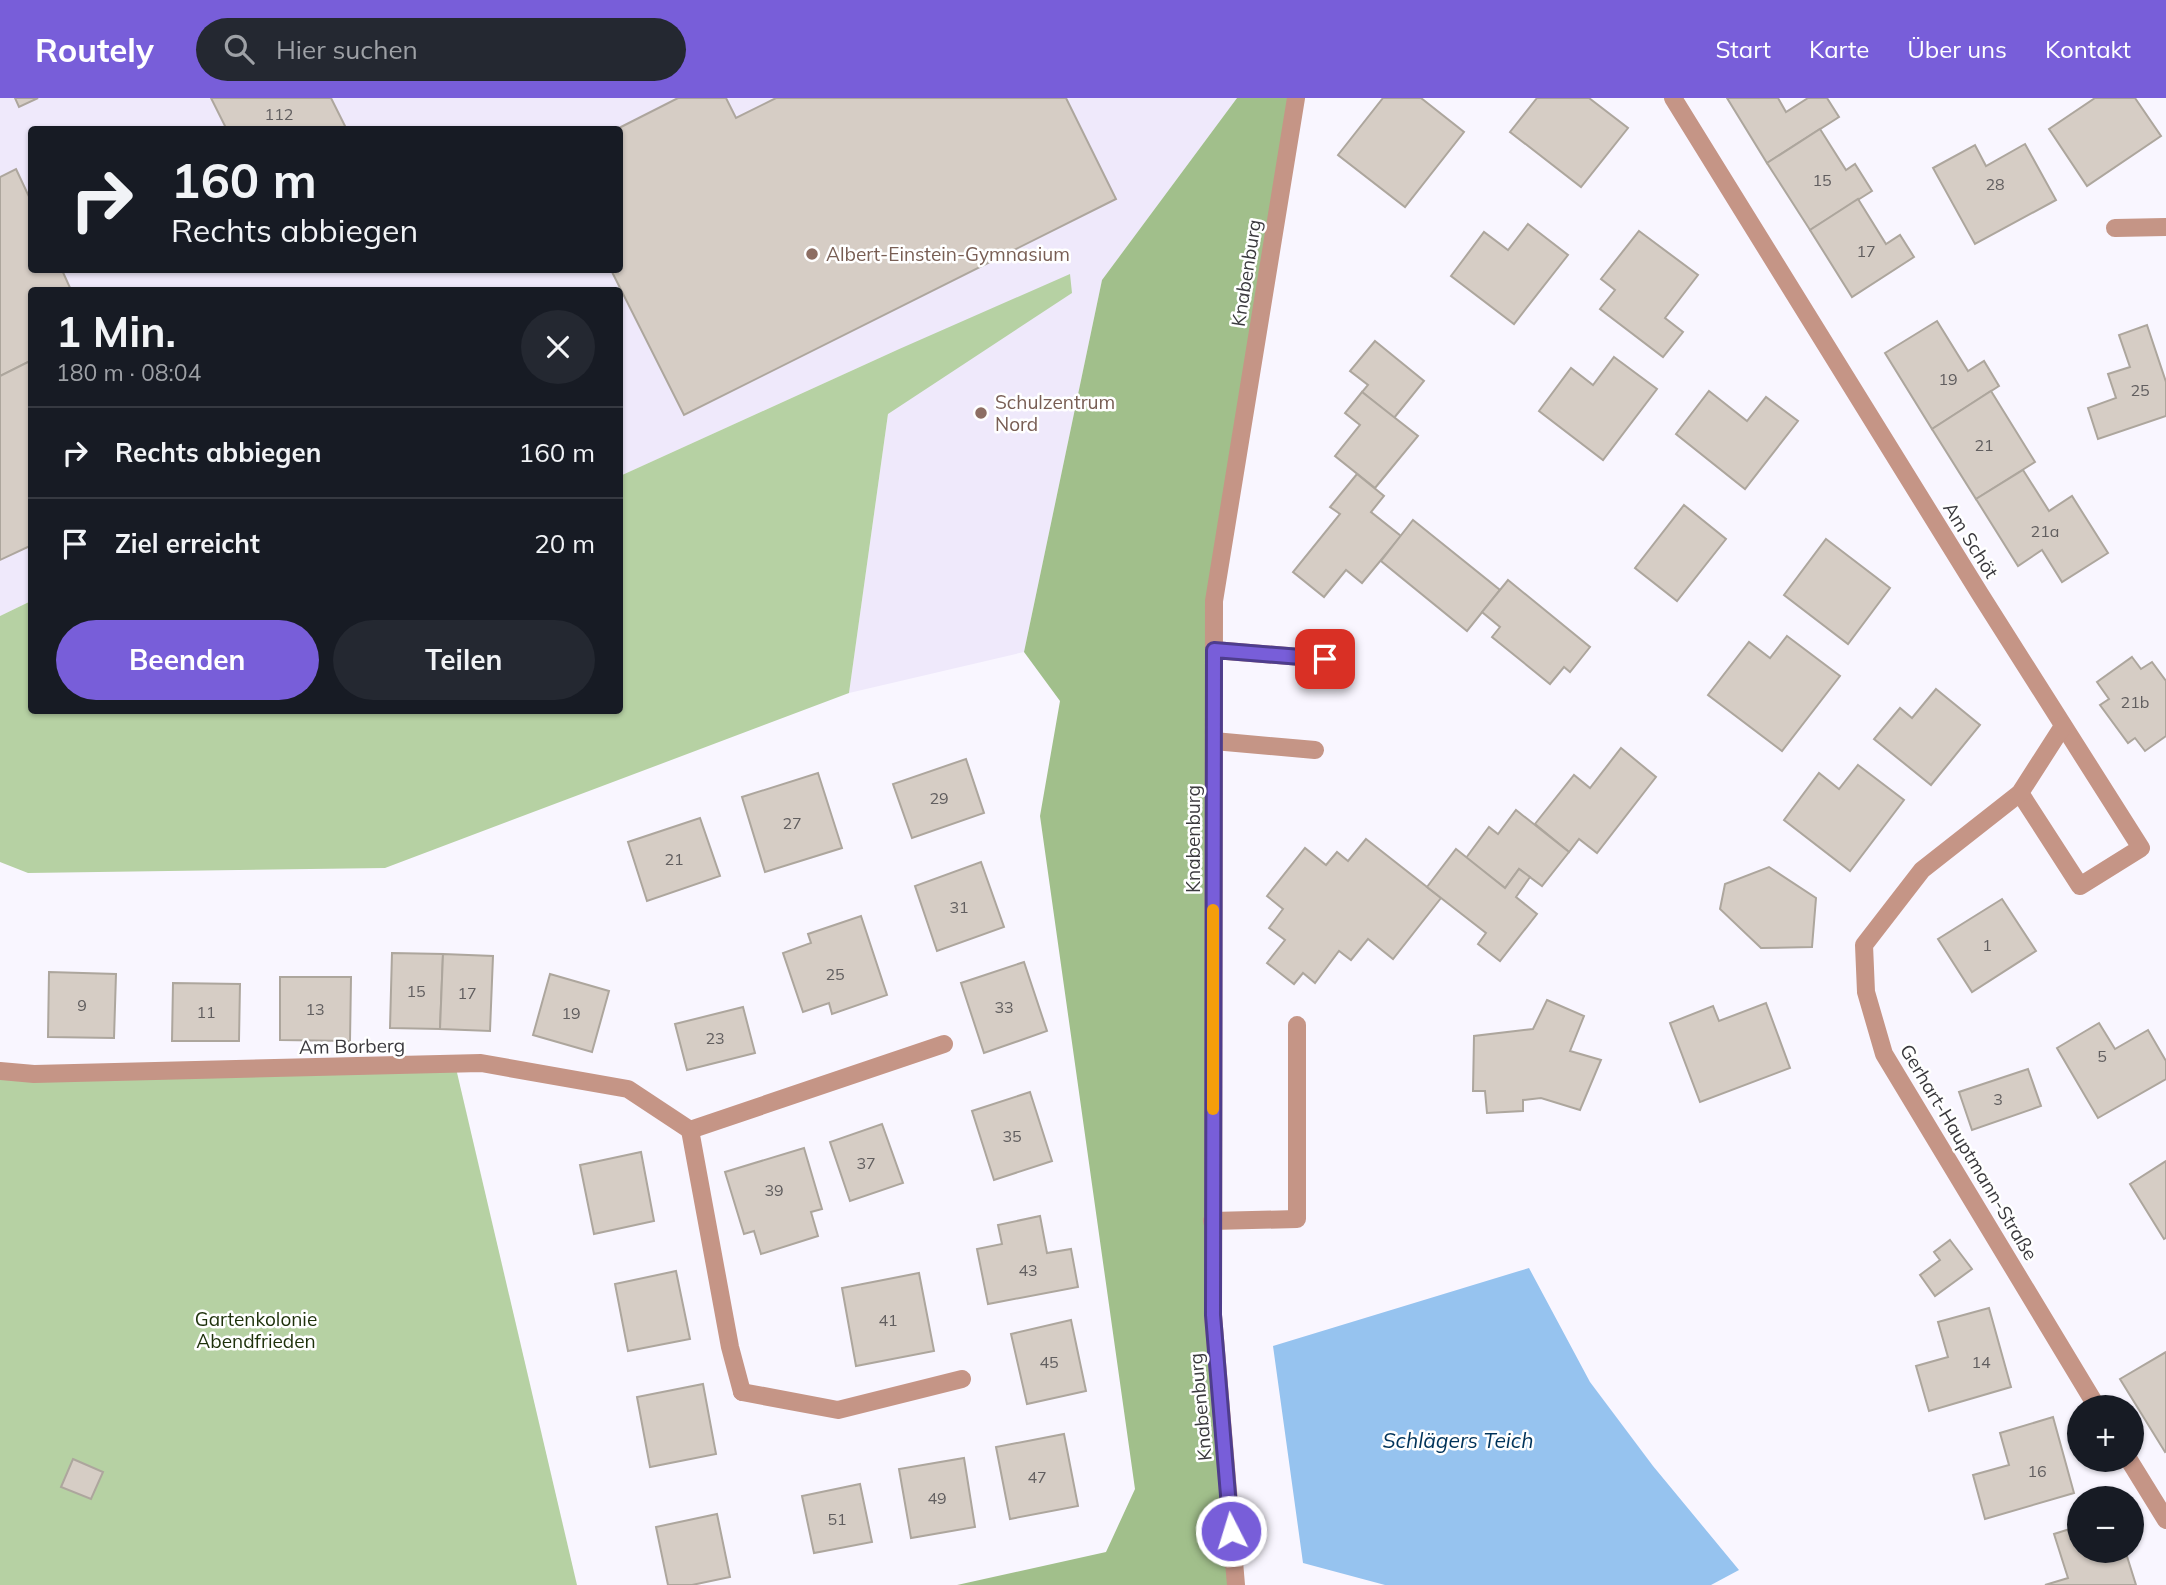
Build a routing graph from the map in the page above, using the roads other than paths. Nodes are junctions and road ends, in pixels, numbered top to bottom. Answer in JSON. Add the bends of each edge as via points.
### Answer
{"nodes":[{"id":1,"x":1296,"y":98,"type":"edge"},
{"id":2,"x":1673,"y":98,"type":"edge"},
{"id":3,"x":2166,"y":227,"type":"edge"},
{"id":4,"x":2115,"y":228,"type":"dead end"},
{"id":5,"x":1214,"y":650,"type":"junction"},
{"id":6,"x":1325,"y":659,"type":"dead end"},
{"id":7,"x":2063,"y":726,"type":"junction"},
{"id":8,"x":1214,"y":741,"type":"junction"},
{"id":9,"x":1315,"y":750,"type":"dead end"},
{"id":10,"x":2020,"y":793,"type":"junction"},
{"id":11,"x":1297,"y":1025,"type":"dead end"},
{"id":12,"x":944,"y":1044,"type":"dead end"},
{"id":13,"x":0,"y":1071,"type":"edge"},
{"id":14,"x":691,"y":1130,"type":"junction"},
{"id":15,"x":1212,"y":1221,"type":"junction"},
{"id":16,"x":962,"y":1379,"type":"dead end"},
{"id":17,"x":2090,"y":1395,"type":"edge"},
{"id":18,"x":2136,"y":1472,"type":"edge"},
{"id":19,"x":2166,"y":1520,"type":"edge"},
{"id":20,"x":1236,"y":1585,"type":"edge"}],
"edges":[{"from":1,"to":5,"type":"street","name":"Knabenburg","via":[[1214,601]]},
{"from":2,"to":7,"type":"street","name":"Am Schöt"},
{"from":3,"to":4,"type":"street"},
{"from":5,"to":6,"type":"street"},
{"from":5,"to":8,"type":"street","name":"Knabenburg"},
{"from":7,"to":10,"type":"street","name":"Gerhart-Hauptmann-Straße"},
{"from":7,"to":10,"type":"street","name":"Am Schöt","via":[[2141,848],[2080,886]]},
{"from":8,"to":9,"type":"street"},
{"from":8,"to":15,"type":"street","name":"Knabenburg"},
{"from":10,"to":17,"type":"street","name":"Gerhart-Hauptmann-Straße","via":[[1922,870],[1864,945],[1866,992],[1884,1054]]},
{"from":11,"to":15,"type":"street","via":[[1297,1219]]},
{"from":12,"to":14,"type":"street"},
{"from":13,"to":14,"type":"street","name":"Am Borberg","via":[[48,1074],[481,1063],[628,1089]]},
{"from":14,"to":16,"type":"street","via":[[742,1392],[838,1410]]},
{"from":15,"to":20,"type":"street","name":"Knabenburg","via":[[1213,1315]]},
{"from":18,"to":19,"type":"street"}]}
